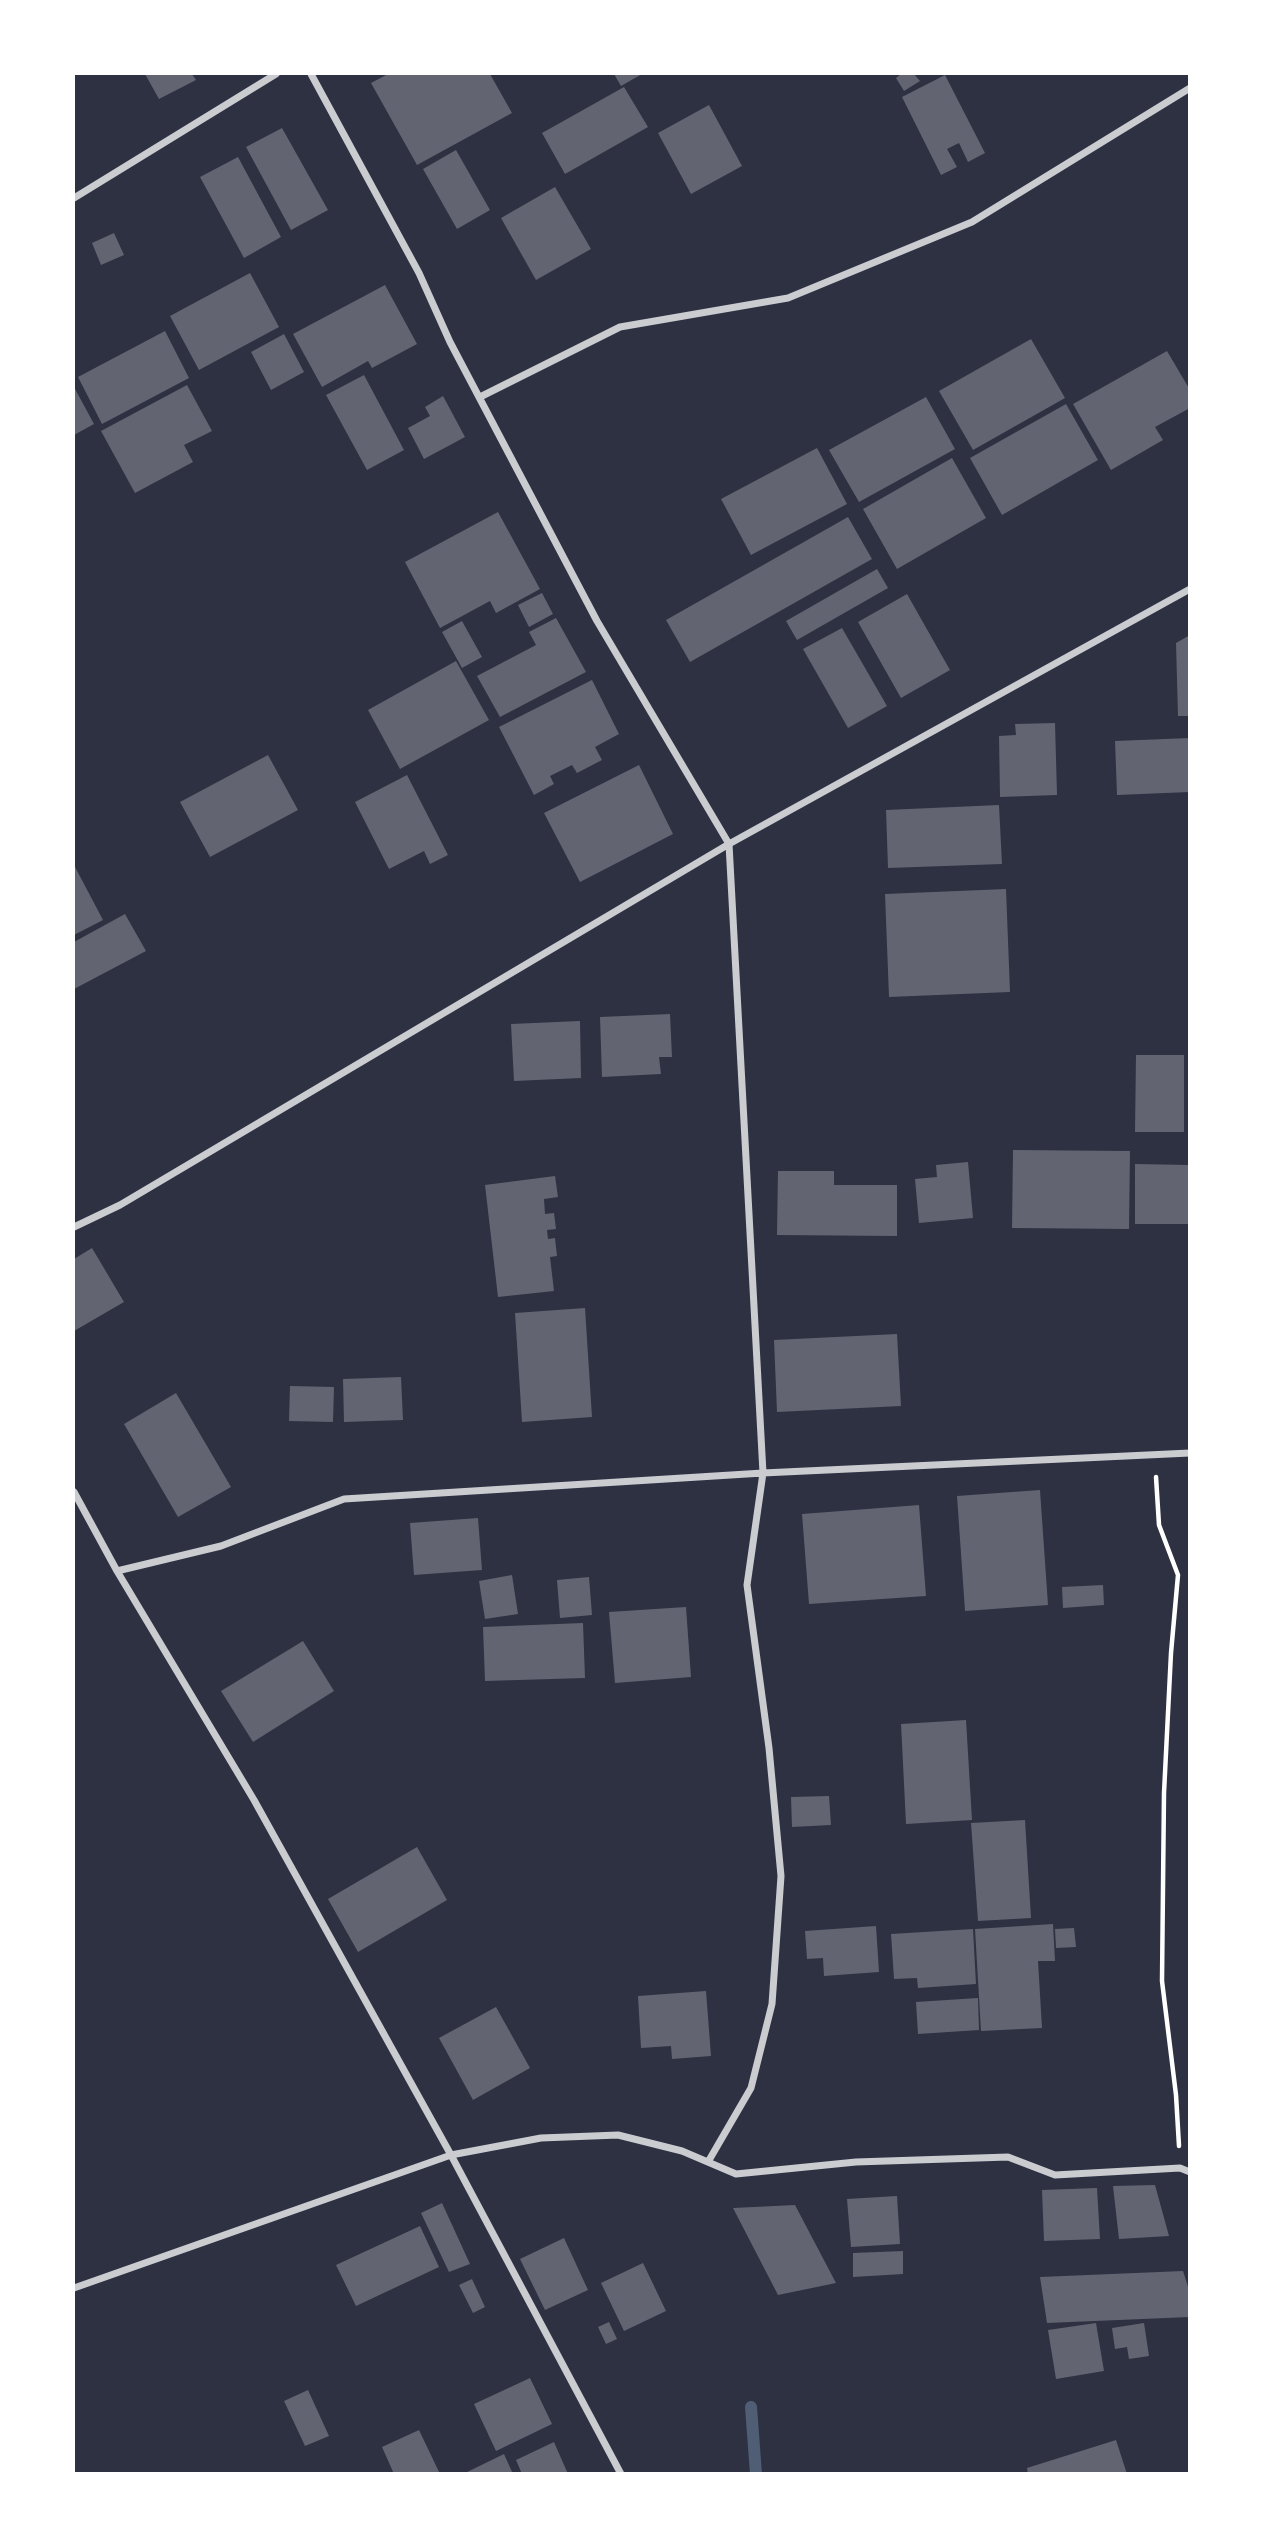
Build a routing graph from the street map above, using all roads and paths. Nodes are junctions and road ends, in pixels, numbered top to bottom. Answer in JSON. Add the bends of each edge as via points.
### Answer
{"nodes":[{"id":1,"x":276,"y":74,"type":"edge"},
{"id":2,"x":311,"y":74,"type":"edge"},
{"id":3,"x":1189,"y":88,"type":"edge"},
{"id":4,"x":74,"y":198,"type":"edge"},
{"id":5,"x":480,"y":397,"type":"junction"},
{"id":6,"x":1189,"y":589,"type":"edge"},
{"id":7,"x":729,"y":844,"type":"junction"},
{"id":8,"x":74,"y":1227,"type":"edge"},
{"id":9,"x":1189,"y":1453,"type":"edge"},
{"id":10,"x":1155,"y":1455,"type":"junction"},
{"id":11,"x":763,"y":1473,"type":"junction"},
{"id":12,"x":74,"y":1492,"type":"edge"},
{"id":13,"x":117,"y":1572,"type":"junction"},
{"id":14,"x":452,"y":2155,"type":"junction"},
{"id":15,"x":708,"y":2162,"type":"junction"},
{"id":16,"x":1180,"y":2168,"type":"junction"},
{"id":17,"x":1189,"y":2172,"type":"edge"},
{"id":18,"x":74,"y":2288,"type":"edge"},
{"id":19,"x":621,"y":2473,"type":"edge"}],
"edges":[{"from":1,"to":4,"type":"street"},
{"from":2,"to":5,"type":"street"},
{"from":3,"to":5,"type":"street","via":[[972,222],[788,298],[620,327]]},
{"from":5,"to":7,"type":"street","via":[[597,621]]},
{"from":6,"to":7,"type":"street"},
{"from":7,"to":8,"type":"street","via":[[120,1205]]},
{"from":7,"to":11,"type":"street"},
{"from":9,"to":10,"type":"street"},
{"from":10,"to":11,"type":"street"},
{"from":10,"to":16,"type":"path","via":[[1159,1525],[1178,1575],[1165,1779],[1162,1981]]},
{"from":11,"to":13,"type":"street","via":[[344,1499],[221,1546]]},
{"from":11,"to":15,"type":"street","via":[[747,1585],[780,1876],[772,2004],[751,2088]]},
{"from":12,"to":13,"type":"street"},
{"from":13,"to":14,"type":"street","via":[[254,1800]]},
{"from":14,"to":15,"type":"street","via":[[541,2138],[618,2135]]},
{"from":14,"to":18,"type":"street"},
{"from":14,"to":19,"type":"street"},
{"from":15,"to":16,"type":"street","via":[[736,2174],[856,2162],[1007,2157],[1055,2175]]},
{"from":16,"to":17,"type":"street"}]}
